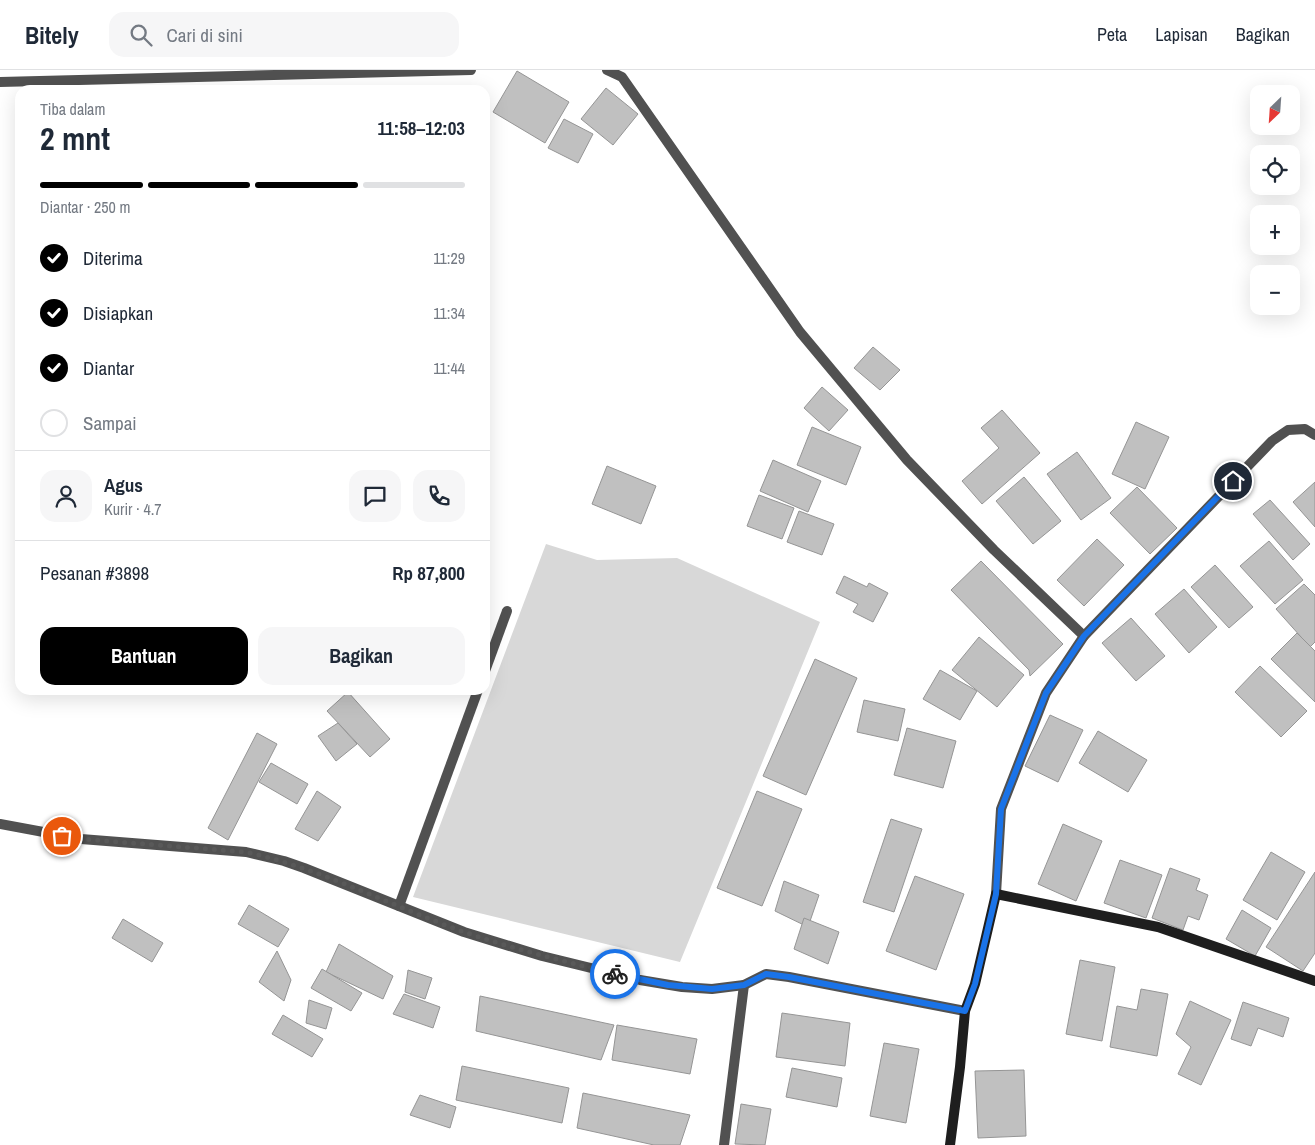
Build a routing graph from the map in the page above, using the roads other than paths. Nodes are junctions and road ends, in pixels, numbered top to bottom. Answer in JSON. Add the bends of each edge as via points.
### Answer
{"nodes":[{"id":1,"x":464,"y":70,"type":"edge"},
{"id":2,"x":471,"y":70,"type":"edge"},
{"id":3,"x":607,"y":70,"type":"edge"},
{"id":4,"x":0,"y":82,"type":"edge"},
{"id":5,"x":1315,"y":435,"type":"edge"},
{"id":6,"x":507,"y":611,"type":"dead end"},
{"id":7,"x":1084,"y":636,"type":"junction"},
{"id":8,"x":490,"y":657,"type":"edge"},
{"id":9,"x":476,"y":695,"type":"edge"},
{"id":10,"x":0,"y":824,"type":"edge"},
{"id":11,"x":996,"y":894,"type":"junction"},
{"id":12,"x":398,"y":906,"type":"junction"},
{"id":13,"x":1315,"y":981,"type":"edge"},
{"id":14,"x":744,"y":985,"type":"junction"},
{"id":15,"x":965,"y":1011,"type":"junction"},
{"id":16,"x":724,"y":1145,"type":"edge"},
{"id":17,"x":950,"y":1145,"type":"edge"}],
"edges":[{"from":1,"to":2,"type":"street"},
{"from":1,"to":4,"type":"street"},
{"from":3,"to":7,"type":"street","via":[[622,77],[800,332],[907,460]]},
{"from":5,"to":7,"type":"street","via":[[1305,428],[1288,430],[1272,441]]},
{"from":6,"to":8,"type":"street"},
{"from":7,"to":11,"type":"street","via":[[1046,693],[1001,809]]},
{"from":9,"to":12,"type":"street"},
{"from":10,"to":12,"type":"street","via":[[81,839],[246,852],[284,861]]},
{"from":11,"to":13,"type":"street","via":[[1158,927]]},
{"from":11,"to":15,"type":"street","via":[[975,984]]},
{"from":12,"to":14,"type":"street","via":[[505,945],[640,980],[712,989]]},
{"from":14,"to":15,"type":"street","via":[[766,974]]},
{"from":14,"to":16,"type":"street"},
{"from":15,"to":17,"type":"street"}]}
